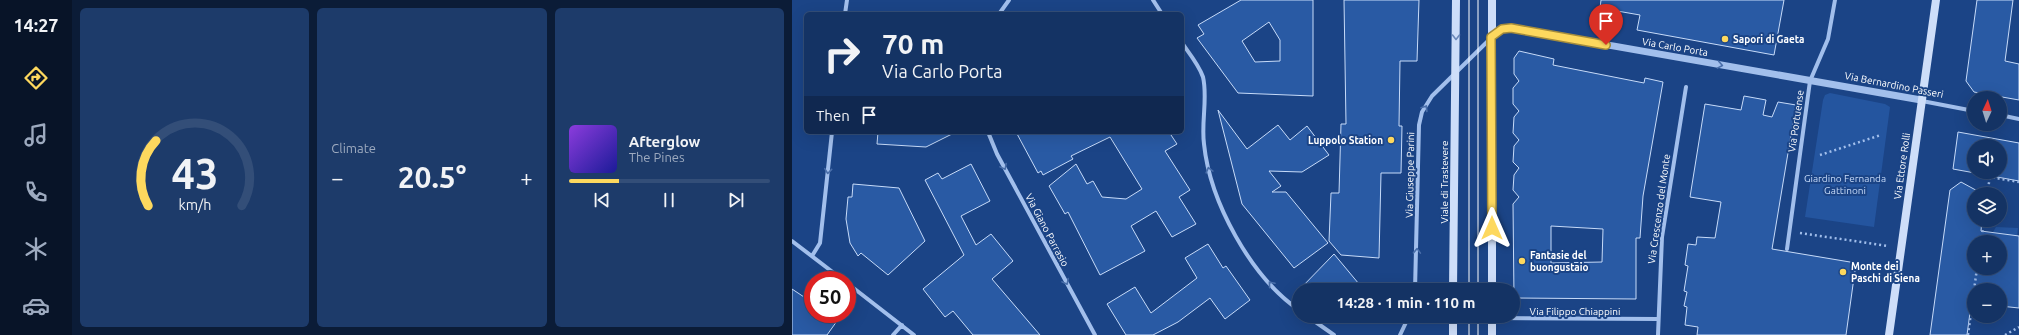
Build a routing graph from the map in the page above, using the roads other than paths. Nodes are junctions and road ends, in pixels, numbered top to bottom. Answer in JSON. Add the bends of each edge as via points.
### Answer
{"nodes":[{"id":1,"x":847,"y":0,"type":"edge"},
{"id":2,"x":1009,"y":0,"type":"edge"},
{"id":3,"x":1153,"y":0,"type":"edge"},
{"id":4,"x":1456,"y":0,"type":"edge"},
{"id":5,"x":1492,"y":0,"type":"edge"},
{"id":6,"x":1835,"y":0,"type":"edge"},
{"id":7,"x":1936,"y":0,"type":"edge"},
{"id":8,"x":846,"y":12,"type":"edge"},
{"id":9,"x":1000,"y":12,"type":"edge"},
{"id":10,"x":1161,"y":12,"type":"edge"},
{"id":11,"x":1491,"y":37,"type":"junction"},
{"id":12,"x":1184,"y":46,"type":"edge"},
{"id":13,"x":1456,"y":74,"type":"junction"},
{"id":14,"x":1810,"y":81,"type":"junction"},
{"id":15,"x":1686,"y":87,"type":"dead end"},
{"id":16,"x":1921,"y":100,"type":"junction"},
{"id":17,"x":1967,"y":110,"type":"edge"},
{"id":18,"x":2007,"y":116,"type":"edge"},
{"id":19,"x":2019,"y":119,"type":"edge"},
{"id":20,"x":832,"y":134,"type":"edge"},
{"id":21,"x":989,"y":134,"type":"edge"},
{"id":22,"x":792,"y":241,"type":"edge"},
{"id":23,"x":1787,"y":248,"type":"dead end"},
{"id":24,"x":812,"y":256,"type":"junction"},
{"id":25,"x":832,"y":271,"type":"edge"},
{"id":26,"x":1415,"y":283,"type":"edge"},
{"id":27,"x":1453,"y":283,"type":"edge"},
{"id":28,"x":1492,"y":283,"type":"edge"},
{"id":29,"x":856,"y":290,"type":"edge"},
{"id":30,"x":1292,"y":304,"type":"edge"},
{"id":31,"x":1520,"y":318,"type":"edge"},
{"id":32,"x":1658,"y":320,"type":"junction"},
{"id":33,"x":1318,"y":323,"type":"edge"},
{"id":34,"x":1406,"y":323,"type":"edge"},
{"id":35,"x":1453,"y":323,"type":"edge"},
{"id":36,"x":1492,"y":323,"type":"edge"},
{"id":37,"x":902,"y":325,"type":"junction"},
{"id":38,"x":893,"y":335,"type":"edge"},
{"id":39,"x":914,"y":335,"type":"edge"},
{"id":40,"x":1095,"y":335,"type":"edge"},
{"id":41,"x":1334,"y":335,"type":"edge"},
{"id":42,"x":1400,"y":335,"type":"edge"},
{"id":43,"x":1453,"y":335,"type":"edge"},
{"id":44,"x":1492,"y":335,"type":"edge"},
{"id":45,"x":1658,"y":335,"type":"edge"},
{"id":46,"x":1889,"y":335,"type":"edge"}],
"edges":[{"from":1,"to":8,"type":"street"},
{"from":2,"to":9,"type":"street"},
{"from":3,"to":10,"type":"street"},
{"from":4,"to":13,"type":"main road","name":"Viale di Trastevere","one_way":true},
{"from":5,"to":11,"type":"main road"},
{"from":6,"to":14,"type":"street","name":"Via Portuense","via":[[1828,39]]},
{"from":7,"to":16,"type":"main road","name":"Via Ettore Rolli"},
{"from":11,"to":13,"type":"street"},
{"from":11,"to":14,"type":"street","name":"Via Carlo Porta","one_way":true,"via":[[1502,29],[1511,28]]},
{"from":11,"to":28,"type":"main road"},
{"from":30,"to":12,"type":"street","one_way":true,"via":[[1275,289],[1250,258],[1219,201],[1204,146],[1203,77]]},
{"from":26,"to":13,"type":"street","name":"Via Giuseppe Parini","one_way":true,"via":[[1420,119],[1432,96]]},
{"from":13,"to":27,"type":"main road","name":"Viale di Trastevere"},
{"from":14,"to":16,"type":"street","name":"Via Bernardino Passeri"},
{"from":14,"to":23,"type":"street","name":"Via Portuense"},
{"from":15,"to":32,"type":"street","name":"Via Crescenzo del Monte","via":[[1662,237]]},
{"from":16,"to":17,"type":"street","name":"Via Bernardino Passeri"},
{"from":16,"to":46,"type":"main road","name":"Via Ettore Rolli"},
{"from":18,"to":19,"type":"street"},
{"from":20,"to":24,"type":"street","one_way":true,"via":[[820,243]]},
{"from":21,"to":40,"type":"street","name":"Via Giano Parrasio","one_way":true,"via":[[997,154]]},
{"from":22,"to":24,"type":"street"},
{"from":24,"to":25,"type":"street"},
{"from":29,"to":37,"type":"street"},
{"from":31,"to":32,"type":"street","name":"Via Filippo Chiappini"},
{"from":32,"to":45,"type":"street","name":"Via Crescenzo del Monte"},
{"from":33,"to":41,"type":"street"},
{"from":34,"to":42,"type":"street"},
{"from":35,"to":43,"type":"main road"},
{"from":36,"to":44,"type":"main road"},
{"from":37,"to":38,"type":"street"},
{"from":37,"to":39,"type":"street"}]}
